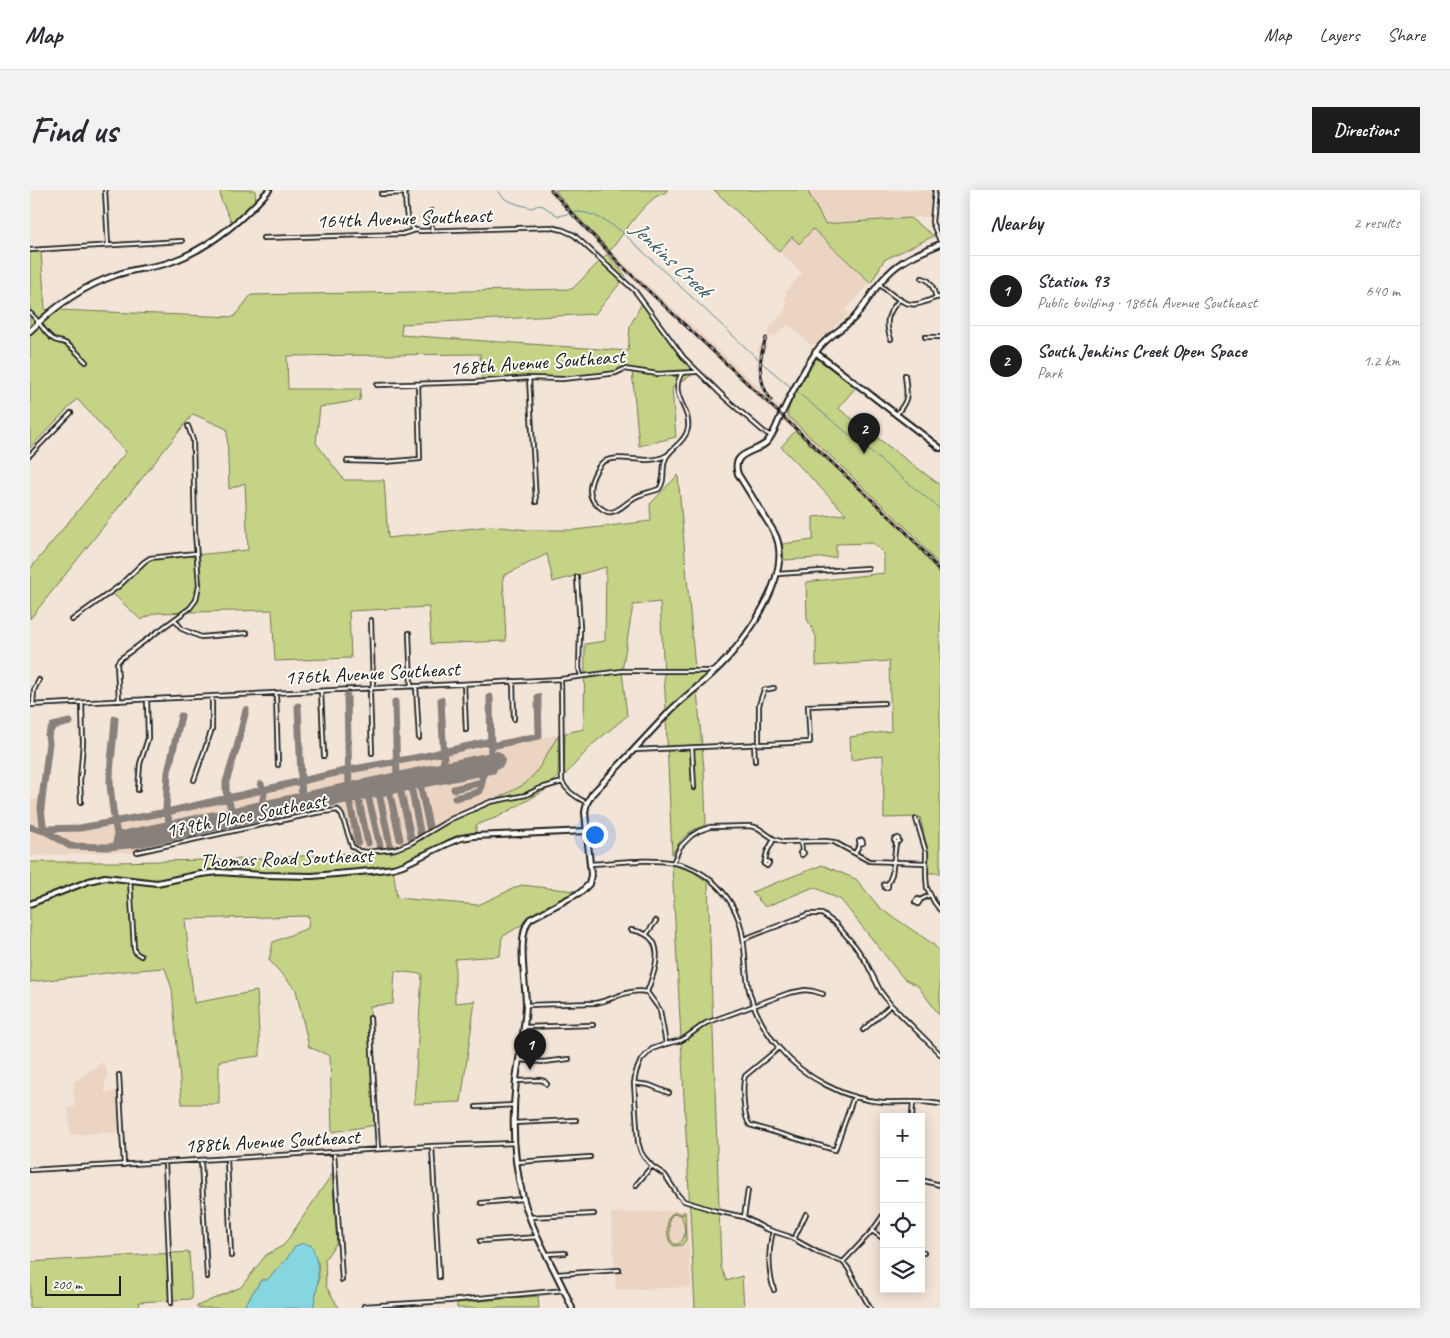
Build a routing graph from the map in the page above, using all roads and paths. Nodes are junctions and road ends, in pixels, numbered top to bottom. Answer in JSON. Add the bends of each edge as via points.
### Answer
{"nodes":[{"id":1,"x":105,"y":190,"type":"edge"},
{"id":2,"x":269,"y":190,"type":"edge"},
{"id":3,"x":935,"y":190,"type":"edge"},
{"id":4,"x":405,"y":191,"type":"edge"},
{"id":5,"x":381,"y":194,"type":"dead end"},
{"id":6,"x":431,"y":211,"type":"dead end"},
{"id":7,"x":416,"y":230,"type":"junction"},
{"id":8,"x":432,"y":231,"type":"junction"},
{"id":9,"x":263,"y":238,"type":"dead end"},
{"id":10,"x":182,"y":241,"type":"dead end"},
{"id":11,"x":940,"y":243,"type":"edge"},
{"id":12,"x":108,"y":245,"type":"junction"},
{"id":13,"x":30,"y":250,"type":"edge"},
{"id":14,"x":922,"y":278,"type":"dead end"},
{"id":15,"x":879,"y":284,"type":"junction"},
{"id":16,"x":938,"y":297,"type":"edge"},
{"id":17,"x":900,"y":299,"type":"junction"},
{"id":18,"x":30,"y":313,"type":"edge"},
{"id":19,"x":39,"y":322,"type":"junction"},
{"id":20,"x":30,"y":331,"type":"edge"},
{"id":21,"x":925,"y":337,"type":"dead end"},
{"id":22,"x":940,"y":337,"type":"edge"},
{"id":23,"x":890,"y":339,"type":"dead end"},
{"id":24,"x":815,"y":352,"type":"junction"},
{"id":25,"x":86,"y":362,"type":"dead end"},
{"id":26,"x":698,"y":372,"type":"junction"},
{"id":27,"x":682,"y":373,"type":"junction"},
{"id":28,"x":905,"y":375,"type":"dead end"},
{"id":29,"x":529,"y":378,"type":"junction"},
{"id":30,"x":418,"y":383,"type":"junction"},
{"id":31,"x":377,"y":385,"type":"dead end"},
{"id":32,"x":71,"y":413,"type":"dead end"},
{"id":33,"x":896,"y":414,"type":"junction"},
{"id":34,"x":188,"y":426,"type":"dead end"},
{"id":35,"x":771,"y":436,"type":"junction"},
{"id":36,"x":940,"y":448,"type":"edge"},
{"id":37,"x":30,"y":455,"type":"edge"},
{"id":38,"x":667,"y":455,"type":"junction"},
{"id":39,"x":347,"y":462,"type":"dead end"},
{"id":40,"x":536,"y":502,"type":"dead end"},
{"id":41,"x":196,"y":553,"type":"junction"},
{"id":42,"x":868,"y":568,"type":"dead end"},
{"id":43,"x":777,"y":574,"type":"junction"},
{"id":44,"x":576,"y":577,"type":"dead end"},
{"id":45,"x":72,"y":620,"type":"dead end"},
{"id":46,"x":175,"y":620,"type":"junction"},
{"id":47,"x":370,"y":620,"type":"dead end"},
{"id":48,"x":247,"y":633,"type":"dead end"},
{"id":49,"x":409,"y":633,"type":"dead end"},
{"id":50,"x":715,"y":671,"type":"junction"},
{"id":51,"x":580,"y":676,"type":"junction"},
{"id":52,"x":561,"y":679,"type":"junction"},
{"id":53,"x":39,"y":680,"type":"dead end"},
{"id":54,"x":513,"y":681,"type":"junction"},
{"id":55,"x":464,"y":684,"type":"junction"},
{"id":56,"x":410,"y":686,"type":"junction"},
{"id":57,"x":416,"y":686,"type":"junction"},
{"id":58,"x":371,"y":688,"type":"junction"},
{"id":59,"x":774,"y":688,"type":"dead end"},
{"id":60,"x":322,"y":691,"type":"junction"},
{"id":61,"x":276,"y":693,"type":"junction"},
{"id":62,"x":212,"y":696,"type":"junction"},
{"id":63,"x":147,"y":699,"type":"junction"},
{"id":64,"x":119,"y":701,"type":"junction"},
{"id":65,"x":82,"y":703,"type":"junction"},
{"id":66,"x":884,"y":703,"type":"dead end"},
{"id":67,"x":32,"y":705,"type":"edge"},
{"id":68,"x":514,"y":719,"type":"dead end"},
{"id":69,"x":466,"y":730,"type":"dead end"},
{"id":70,"x":419,"y":738,"type":"dead end"},
{"id":71,"x":754,"y":744,"type":"junction"},
{"id":72,"x":759,"y":744,"type":"junction"},
{"id":73,"x":692,"y":748,"type":"junction"},
{"id":74,"x":635,"y":750,"type":"junction"},
{"id":75,"x":372,"y":753,"type":"dead end"},
{"id":76,"x":324,"y":756,"type":"dead end"},
{"id":77,"x":755,"y":761,"type":"dead end"},
{"id":78,"x":278,"y":764,"type":"dead end"},
{"id":79,"x":194,"y":780,"type":"dead end"},
{"id":80,"x":562,"y":782,"type":"junction"},
{"id":81,"x":694,"y":788,"type":"dead end"},
{"id":82,"x":138,"y":790,"type":"dead end"},
{"id":83,"x":81,"y":802,"type":"dead end"},
{"id":84,"x":587,"y":803,"type":"junction"},
{"id":85,"x":916,"y":819,"type":"dead end"},
{"id":86,"x":587,"y":830,"type":"junction"},
{"id":87,"x":774,"y":839,"type":"junction"},
{"id":88,"x":802,"y":842,"type":"junction"},
{"id":89,"x":896,"y":843,"type":"dead end"},
{"id":90,"x":860,"y":844,"type":"dead end"},
{"id":91,"x":802,"y":851,"type":"dead end"},
{"id":92,"x":137,"y":852,"type":"dead end"},
{"id":93,"x":855,"y":853,"type":"junction"},
{"id":94,"x":766,"y":861,"type":"dead end"},
{"id":95,"x":893,"y":862,"type":"junction"},
{"id":96,"x":672,"y":863,"type":"junction"},
{"id":97,"x":590,"y":864,"type":"junction"},
{"id":98,"x":926,"y":864,"type":"junction"},
{"id":99,"x":130,"y":880,"type":"junction"},
{"id":100,"x":888,"y":884,"type":"dead end"},
{"id":101,"x":930,"y":895,"type":"junction"},
{"id":102,"x":920,"y":901,"type":"dead end"},
{"id":103,"x":30,"y":904,"type":"edge"},
{"id":104,"x":940,"y":910,"type":"edge"},
{"id":105,"x":656,"y":921,"type":"dead end"},
{"id":106,"x":631,"y":930,"type":"dead end"},
{"id":107,"x":646,"y":935,"type":"junction"},
{"id":108,"x":744,"y":939,"type":"junction"},
{"id":109,"x":141,"y":956,"type":"dead end"},
{"id":110,"x":647,"y":992,"type":"junction"},
{"id":111,"x":823,"y":994,"type":"dead end"},
{"id":112,"x":526,"y":1005,"type":"junction"},
{"id":113,"x":891,"y":1005,"type":"junction"},
{"id":114,"x":754,"y":1006,"type":"junction"},
{"id":115,"x":370,"y":1018,"type":"dead end"},
{"id":116,"x":593,"y":1024,"type":"dead end"},
{"id":117,"x":523,"y":1028,"type":"junction"},
{"id":118,"x":863,"y":1030,"type":"dead end"},
{"id":119,"x":666,"y":1044,"type":"junction"},
{"id":120,"x":780,"y":1048,"type":"junction"},
{"id":121,"x":940,"y":1054,"type":"edge"},
{"id":122,"x":569,"y":1059,"type":"dead end"},
{"id":123,"x":519,"y":1060,"type":"junction"},
{"id":124,"x":120,"y":1074,"type":"dead end"},
{"id":125,"x":516,"y":1081,"type":"junction"},
{"id":126,"x":634,"y":1083,"type":"junction"},
{"id":127,"x":547,"y":1084,"type":"dead end"},
{"id":128,"x":669,"y":1093,"type":"dead end"},
{"id":129,"x":854,"y":1096,"type":"junction"},
{"id":130,"x":912,"y":1102,"type":"junction"},
{"id":131,"x":940,"y":1104,"type":"edge"},
{"id":132,"x":514,"y":1105,"type":"junction"},
{"id":133,"x":476,"y":1107,"type":"dead end"},
{"id":134,"x":912,"y":1113,"type":"edge"},
{"id":135,"x":576,"y":1120,"type":"dead end"},
{"id":136,"x":514,"y":1124,"type":"junction"},
{"id":137,"x":515,"y":1142,"type":"junction"},
{"id":138,"x":432,"y":1146,"type":"junction"},
{"id":139,"x":378,"y":1149,"type":"junction"},
{"id":140,"x":334,"y":1152,"type":"junction"},
{"id":141,"x":590,"y":1157,"type":"dead end"},
{"id":142,"x":227,"y":1158,"type":"junction"},
{"id":143,"x":202,"y":1160,"type":"junction"},
{"id":144,"x":165,"y":1162,"type":"junction"},
{"id":145,"x":517,"y":1162,"type":"junction"},
{"id":146,"x":124,"y":1164,"type":"junction"},
{"id":147,"x":652,"y":1166,"type":"junction"},
{"id":148,"x":30,"y":1170,"type":"edge"},
{"id":149,"x":925,"y":1181,"type":"edge"},
{"id":150,"x":636,"y":1185,"type":"dead end"},
{"id":151,"x":940,"y":1186,"type":"edge"},
{"id":152,"x":748,"y":1190,"type":"dead end"},
{"id":153,"x":523,"y":1199,"type":"junction"},
{"id":154,"x":481,"y":1203,"type":"dead end"},
{"id":155,"x":594,"y":1214,"type":"dead end"},
{"id":156,"x":806,"y":1214,"type":"dead end"},
{"id":157,"x":530,"y":1217,"type":"junction"},
{"id":158,"x":744,"y":1217,"type":"junction"},
{"id":159,"x":880,"y":1220,"type":"edge"},
{"id":160,"x":872,"y":1231,"type":"junction"},
{"id":161,"x":773,"y":1232,"type":"junction"},
{"id":162,"x":880,"y":1236,"type":"edge"},
{"id":163,"x":538,"y":1237,"type":"junction"},
{"id":164,"x":794,"y":1239,"type":"junction"},
{"id":165,"x":480,"y":1240,"type":"dead end"},
{"id":166,"x":565,"y":1253,"type":"dead end"},
{"id":167,"x":547,"y":1254,"type":"junction"},
{"id":168,"x":232,"y":1256,"type":"dead end"},
{"id":169,"x":843,"y":1262,"type":"junction"},
{"id":170,"x":619,"y":1270,"type":"dead end"},
{"id":171,"x":557,"y":1274,"type":"junction"},
{"id":172,"x":207,"y":1277,"type":"dead end"},
{"id":173,"x":439,"y":1277,"type":"dead end"},
{"id":174,"x":342,"y":1280,"type":"dead end"},
{"id":175,"x":565,"y":1290,"type":"junction"},
{"id":176,"x":774,"y":1290,"type":"dead end"},
{"id":177,"x":171,"y":1303,"type":"dead end"},
{"id":178,"x":364,"y":1306,"type":"dead end"},
{"id":179,"x":572,"y":1308,"type":"edge"},
{"id":180,"x":870,"y":1308,"type":"edge"}],
"edges":[{"from":1,"to":12,"type":"street"},
{"from":2,"to":19,"type":"street","via":[[257,204],[211,241],[168,262],[100,281],[65,301]]},
{"from":3,"to":11,"type":"street","via":[[932,222]]},
{"from":4,"to":5,"type":"street"},
{"from":4,"to":7,"type":"street","via":[[407,219]]},
{"from":6,"to":8,"type":"street"},
{"from":7,"to":8,"type":"street","name":"164th Avenue Southeast"},
{"from":7,"to":9,"type":"street","name":"164th Avenue Southeast","via":[[402,234]]},
{"from":8,"to":26,"type":"street","name":"164th Avenue Southeast","via":[[550,227],[574,235],[635,291]]},
{"from":10,"to":12,"type":"street"},
{"from":11,"to":15,"type":"street","via":[[902,262]]},
{"from":12,"to":13,"type":"street"},
{"from":14,"to":16,"type":"street","via":[[932,284]]},
{"from":15,"to":17,"type":"street"},
{"from":15,"to":24,"type":"street","via":[[856,315]]},
{"from":16,"to":17,"type":"street","via":[[914,305]]},
{"from":17,"to":23,"type":"street","via":[[889,312]]},
{"from":18,"to":19,"type":"street"},
{"from":19,"to":20,"type":"street"},
{"from":19,"to":25,"type":"street","via":[[55,341],[64,343]]},
{"from":21,"to":22,"type":"street"},
{"from":24,"to":33,"type":"street"},
{"from":24,"to":35,"type":"street"},
{"from":26,"to":27,"type":"street","name":"168th Avenue Southeast"},
{"from":26,"to":35,"type":"street"},
{"from":27,"to":29,"type":"street","name":"168th Avenue Southeast","via":[[658,374],[624,369],[601,376]]},
{"from":27,"to":38,"type":"street","via":[[676,389],[688,422],[688,432]]},
{"from":28,"to":33,"type":"street","via":[[906,402]]},
{"from":29,"to":30,"type":"street","name":"168th Avenue Southeast"},
{"from":29,"to":40,"type":"street"},
{"from":30,"to":31,"type":"street","name":"168th Avenue Southeast"},
{"from":30,"to":39,"type":"street","via":[[420,459]]},
{"from":32,"to":37,"type":"street"},
{"from":33,"to":36,"type":"street"},
{"from":34,"to":41,"type":"street","via":[[194,440]]},
{"from":35,"to":43,"type":"street","via":[[764,445],[739,459],[736,470],[776,536],[780,550]]},
{"from":38,"to":38,"type":"street","via":[[659,489],[635,496],[614,512],[599,507],[592,498],[589,490],[591,480],[604,462],[620,458],[642,461]]},
{"from":41,"to":45,"type":"street","via":[[150,558],[119,586]]},
{"from":41,"to":46,"type":"street","via":[[199,585],[196,600]]},
{"from":42,"to":43,"type":"street"},
{"from":43,"to":50,"type":"street","via":[[745,636]]},
{"from":44,"to":51,"type":"street"},
{"from":46,"to":48,"type":"street","via":[[182,629],[201,637]]},
{"from":46,"to":64,"type":"street","via":[[120,659]]},
{"from":47,"to":58,"type":"street"},
{"from":49,"to":56,"type":"street"},
{"from":50,"to":51,"type":"street","name":"176th Avenue Southeast","via":[[622,671]]},
{"from":50,"to":74,"type":"street"},
{"from":51,"to":52,"type":"street","name":"176th Avenue Southeast"},
{"from":52,"to":54,"type":"street","name":"176th Avenue Southeast"},
{"from":52,"to":80,"type":"street"},
{"from":53,"to":67,"type":"street"},
{"from":54,"to":55,"type":"street","name":"176th Avenue Southeast"},
{"from":54,"to":68,"type":"street"},
{"from":55,"to":57,"type":"street","name":"176th Avenue Southeast"},
{"from":55,"to":69,"type":"street"},
{"from":56,"to":57,"type":"street","name":"176th Avenue Southeast"},
{"from":56,"to":58,"type":"street","name":"176th Avenue Southeast"},
{"from":57,"to":70,"type":"street"},
{"from":58,"to":60,"type":"street","name":"176th Avenue Southeast"},
{"from":58,"to":75,"type":"street"},
{"from":59,"to":72,"type":"street","via":[[764,690],[759,705]]},
{"from":60,"to":61,"type":"street","name":"176th Avenue Southeast"},
{"from":60,"to":76,"type":"street"},
{"from":61,"to":62,"type":"street","name":"176th Avenue Southeast"},
{"from":61,"to":78,"type":"street"},
{"from":62,"to":63,"type":"street","name":"176th Avenue Southeast"},
{"from":62,"to":79,"type":"street","via":[[212,729]]},
{"from":63,"to":64,"type":"street","name":"176th Avenue Southeast"},
{"from":63,"to":82,"type":"street","via":[[148,738],[140,764]]},
{"from":64,"to":65,"type":"street","name":"176th Avenue Southeast"},
{"from":65,"to":67,"type":"street","name":"176th Avenue Southeast"},
{"from":65,"to":83,"type":"street"},
{"from":66,"to":72,"type":"street","via":[[808,706],[810,742]]},
{"from":71,"to":72,"type":"street"},
{"from":71,"to":73,"type":"street"},
{"from":71,"to":77,"type":"street"},
{"from":73,"to":74,"type":"street"},
{"from":73,"to":81,"type":"street"},
{"from":74,"to":84,"type":"street"},
{"from":80,"to":84,"type":"street","via":[[572,794]]},
{"from":80,"to":92,"type":"street","name":"179th Place Southeast","via":[[526,795],[490,802],[394,849],[359,851],[352,846],[338,810]]},
{"from":84,"to":86,"type":"street"},
{"from":85,"to":98,"type":"street","via":[[926,852]]},
{"from":86,"to":97,"type":"street"},
{"from":86,"to":99,"type":"street","name":"Thomas Road Southeast","via":[[461,838],[399,867],[371,871],[312,876],[219,872],[157,882]]},
{"from":87,"to":88,"type":"street"},
{"from":87,"to":94,"type":"street"},
{"from":87,"to":96,"type":"street","via":[[754,827],[704,829],[680,847]]},
{"from":88,"to":91,"type":"street"},
{"from":88,"to":93,"type":"street","via":[[834,842]]},
{"from":89,"to":95,"type":"street"},
{"from":90,"to":93,"type":"street"},
{"from":93,"to":95,"type":"street","via":[[870,861]]},
{"from":95,"to":98,"type":"street"},
{"from":95,"to":100,"type":"street"},
{"from":96,"to":97,"type":"street"},
{"from":96,"to":108,"type":"street","via":[[704,875],[720,888],[733,905]]},
{"from":97,"to":112,"type":"street","via":[[591,879],[587,887],[530,919],[526,925],[523,939]]},
{"from":98,"to":101,"type":"street"},
{"from":99,"to":103,"type":"street","name":"Thomas Road Southeast","via":[[105,878],[89,881]]},
{"from":99,"to":109,"type":"street","via":[[134,949]]},
{"from":101,"to":102,"type":"street"},
{"from":101,"to":104,"type":"street"},
{"from":105,"to":107,"type":"street"},
{"from":106,"to":107,"type":"street"},
{"from":107,"to":110,"type":"street","via":[[653,942],[657,958]]},
{"from":108,"to":113,"type":"street","via":[[804,916],[816,913],[827,916],[855,946]]},
{"from":108,"to":114,"type":"street","via":[[746,973]]},
{"from":110,"to":112,"type":"street","via":[[635,990],[595,1003]]},
{"from":110,"to":119,"type":"street","via":[[660,1010]]},
{"from":111,"to":114,"type":"street","via":[[794,991]]},
{"from":112,"to":117,"type":"street"},
{"from":113,"to":118,"type":"street"},
{"from":113,"to":121,"type":"street"},
{"from":114,"to":119,"type":"street","via":[[706,1023],[685,1039]]},
{"from":114,"to":120,"type":"street"},
{"from":115,"to":139,"type":"street"},
{"from":116,"to":117,"type":"street"},
{"from":117,"to":123,"type":"street"},
{"from":119,"to":126,"type":"street","via":[[645,1055]]},
{"from":120,"to":129,"type":"street","via":[[813,1078]]},
{"from":120,"to":129,"type":"street","via":[[745,1076],[745,1114],[750,1125],[835,1150]]},
{"from":122,"to":123,"type":"street"},
{"from":123,"to":125,"type":"street"},
{"from":124,"to":146,"type":"street"},
{"from":125,"to":127,"type":"street","via":[[540,1080]]},
{"from":125,"to":132,"type":"street"},
{"from":126,"to":128,"type":"street"},
{"from":126,"to":147,"type":"street","via":[[638,1142],[642,1155]]},
{"from":129,"to":130,"type":"street","via":[[881,1102]]},
{"from":130,"to":131,"type":"street"},
{"from":130,"to":134,"type":"street"},
{"from":132,"to":133,"type":"street"},
{"from":132,"to":136,"type":"street"},
{"from":135,"to":136,"type":"street"},
{"from":136,"to":137,"type":"street"},
{"from":137,"to":138,"type":"street","name":"188th Avenue Southeast"},
{"from":137,"to":145,"type":"street"},
{"from":138,"to":139,"type":"street","name":"188th Avenue Southeast"},
{"from":138,"to":173,"type":"street"},
{"from":139,"to":140,"type":"street","name":"188th Avenue Southeast"},
{"from":140,"to":142,"type":"street","name":"188th Avenue Southeast"},
{"from":140,"to":174,"type":"street"},
{"from":141,"to":145,"type":"street"},
{"from":142,"to":143,"type":"street","name":"188th Avenue Southeast"},
{"from":142,"to":168,"type":"street"},
{"from":143,"to":144,"type":"street","name":"188th Avenue Southeast"},
{"from":143,"to":172,"type":"street"},
{"from":144,"to":146,"type":"street","name":"188th Avenue Southeast"},
{"from":144,"to":177,"type":"street"},
{"from":145,"to":153,"type":"street"},
{"from":146,"to":148,"type":"street","name":"188th Avenue Southeast"},
{"from":147,"to":150,"type":"street"},
{"from":147,"to":158,"type":"street","via":[[665,1175],[684,1201]]},
{"from":149,"to":151,"type":"street"},
{"from":152,"to":158,"type":"street"},
{"from":153,"to":154,"type":"street"},
{"from":153,"to":157,"type":"street"},
{"from":155,"to":157,"type":"street"},
{"from":156,"to":164,"type":"street"},
{"from":157,"to":163,"type":"street"},
{"from":158,"to":161,"type":"street"},
{"from":159,"to":160,"type":"street"},
{"from":160,"to":162,"type":"street"},
{"from":160,"to":169,"type":"street"},
{"from":161,"to":164,"type":"street"},
{"from":161,"to":176,"type":"street","via":[[769,1262]]},
{"from":163,"to":165,"type":"street"},
{"from":163,"to":167,"type":"street"},
{"from":164,"to":169,"type":"street"},
{"from":166,"to":167,"type":"street"},
{"from":167,"to":171,"type":"street"},
{"from":169,"to":180,"type":"street"},
{"from":170,"to":171,"type":"street"},
{"from":171,"to":175,"type":"street"},
{"from":175,"to":178,"type":"street"},
{"from":175,"to":179,"type":"street"}]}
